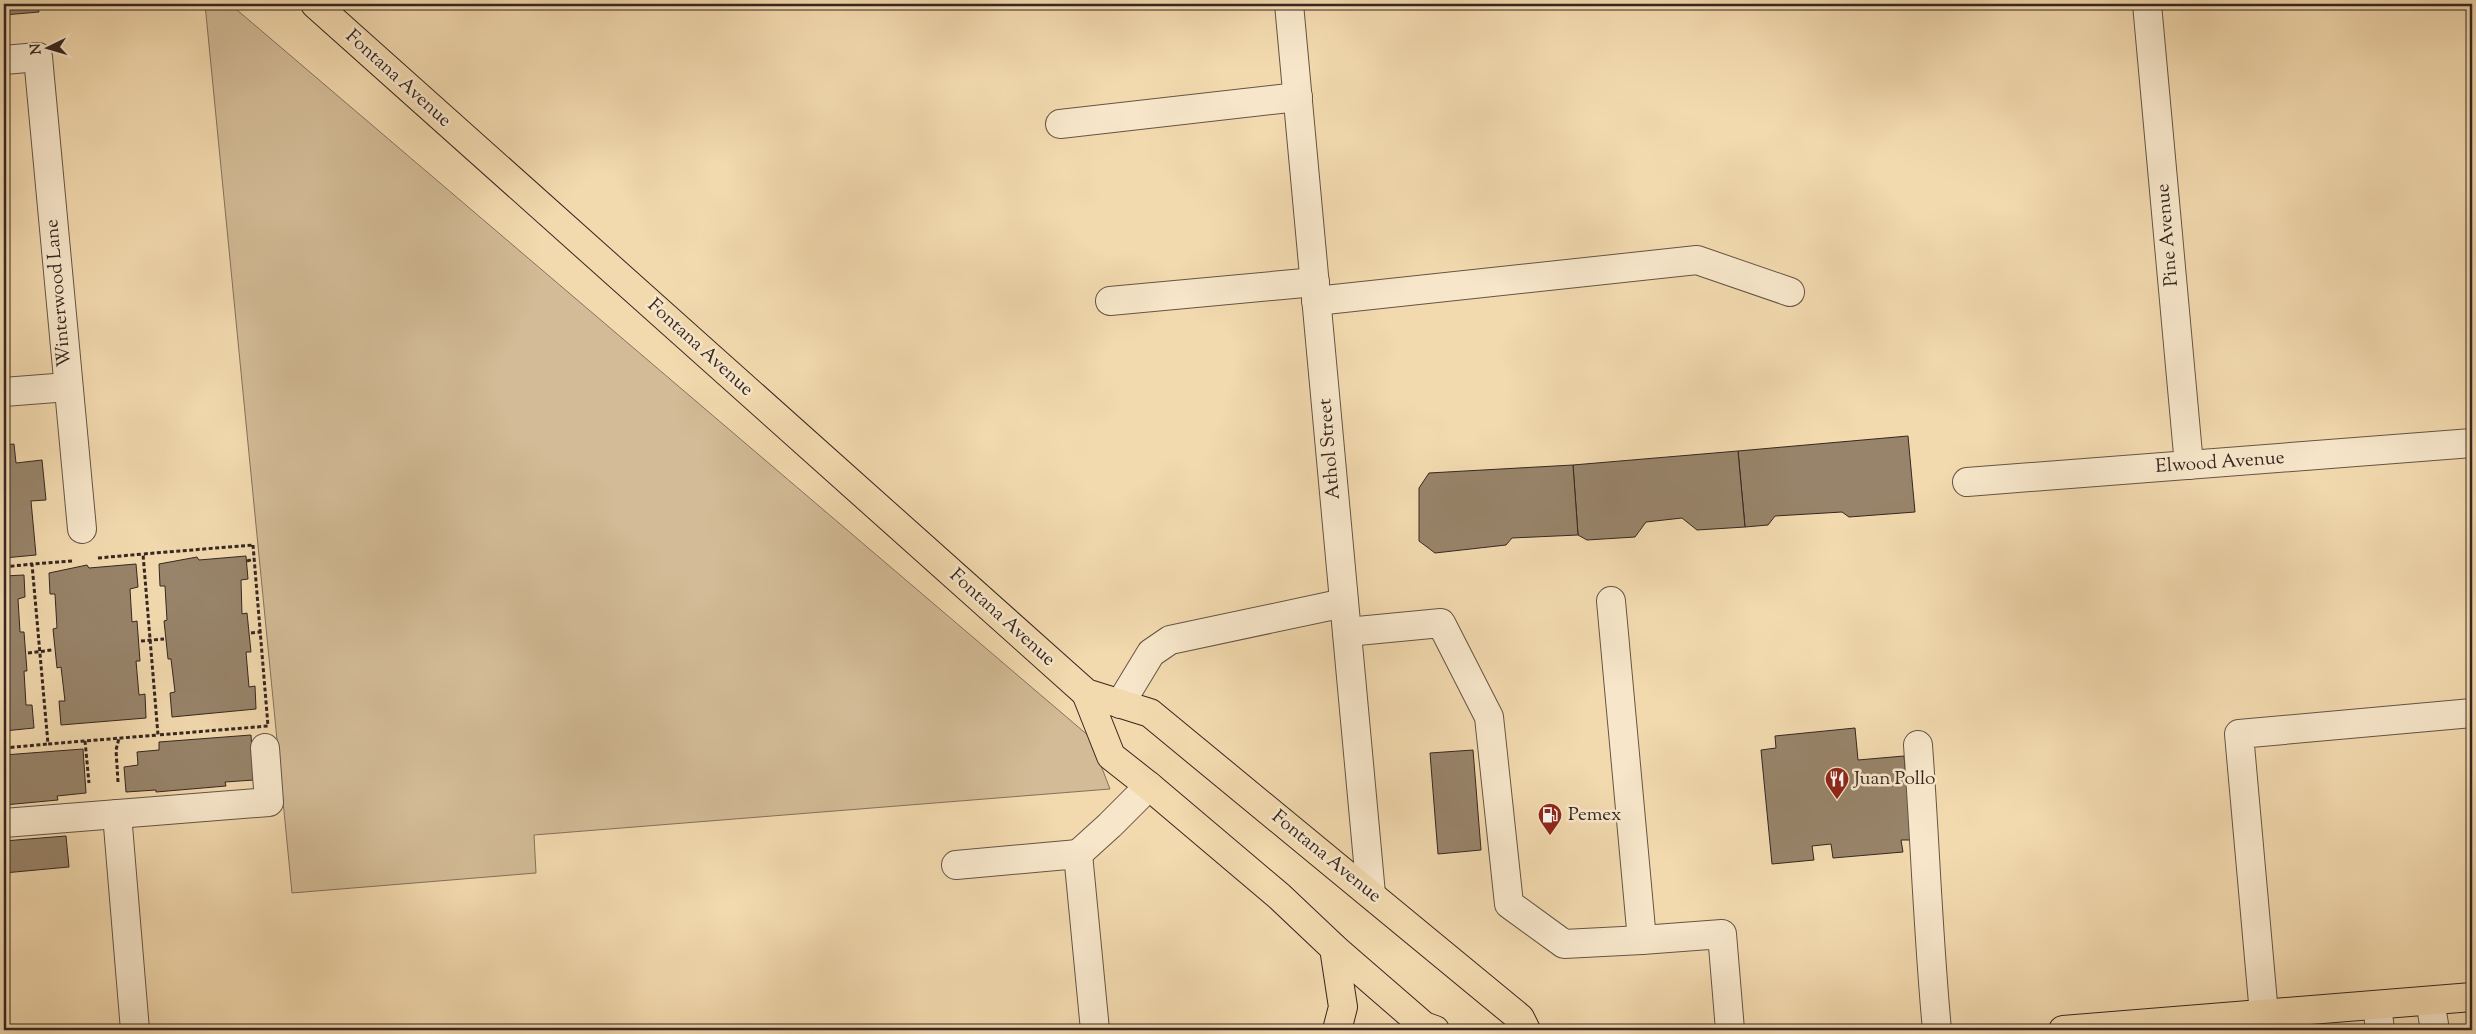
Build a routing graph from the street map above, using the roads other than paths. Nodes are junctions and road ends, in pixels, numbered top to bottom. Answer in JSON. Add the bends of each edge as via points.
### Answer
{"nodes":[{"id":1,"x":314,"y":4,"type":"edge"},
{"id":2,"x":1289,"y":4,"type":"edge"},
{"id":3,"x":2147,"y":4,"type":"edge"},
{"id":4,"x":4,"y":60,"type":"edge"},
{"id":5,"x":1298,"y":97,"type":"junction"},
{"id":6,"x":1060,"y":124,"type":"dead end"},
{"id":7,"x":1315,"y":292,"type":"junction"},
{"id":8,"x":1790,"y":292,"type":"dead end"},
{"id":9,"x":1110,"y":301,"type":"dead end"},
{"id":10,"x":68,"y":387,"type":"junction"},
{"id":11,"x":4,"y":392,"type":"edge"},
{"id":12,"x":2472,"y":443,"type":"edge"},
{"id":13,"x":2188,"y":465,"type":"junction"},
{"id":14,"x":1967,"y":482,"type":"dead end"},
{"id":15,"x":82,"y":529,"type":"dead end"},
{"id":16,"x":1611,"y":601,"type":"dead end"},
{"id":17,"x":1344,"y":603,"type":"junction"},
{"id":18,"x":1347,"y":632,"type":"junction"},
{"id":19,"x":1086,"y":693,"type":"junction"},
{"id":20,"x":1120,"y":704,"type":"junction"},
{"id":21,"x":2472,"y":713,"type":"edge"},
{"id":22,"x":1918,"y":745,"type":"dead end"},
{"id":23,"x":264,"y":748,"type":"dead end"},
{"id":24,"x":1150,"y":786,"type":"junction"},
{"id":25,"x":117,"y":814,"type":"junction"},
{"id":26,"x":4,"y":823,"type":"edge"},
{"id":27,"x":1078,"y":854,"type":"junction"},
{"id":28,"x":956,"y":865,"type":"dead end"},
{"id":29,"x":1370,"y":894,"type":"junction"},
{"id":30,"x":1642,"y":940,"type":"junction"},
{"id":31,"x":1334,"y":948,"type":"junction"},
{"id":32,"x":2472,"y":997,"type":"edge"},
{"id":33,"x":2430,"y":1001,"type":"junction"},
{"id":34,"x":2264,"y":1014,"type":"junction"},
{"id":35,"x":2378,"y":1018,"type":"edge"},
{"id":36,"x":2135,"y":1027,"type":"edge"},
{"id":37,"x":134,"y":1030,"type":"edge"},
{"id":38,"x":1094,"y":1030,"type":"edge"},
{"id":39,"x":1337,"y":1030,"type":"edge"},
{"id":40,"x":1435,"y":1030,"type":"edge"},
{"id":41,"x":1526,"y":1030,"type":"edge"},
{"id":42,"x":1730,"y":1030,"type":"edge"},
{"id":43,"x":1937,"y":1030,"type":"edge"},
{"id":44,"x":2063,"y":1030,"type":"edge"},
{"id":45,"x":2435,"y":1030,"type":"edge"}],
"edges":[{"from":1,"to":19,"type":"main road","name":"Fontana Avenue"},
{"from":2,"to":5,"type":"street","name":"Athol Street"},
{"from":3,"to":13,"type":"street","name":"Pine Avenue"},
{"from":4,"to":10,"type":"street","name":"Winterwood Lane","via":[[38,57]]},
{"from":5,"to":6,"type":"street"},
{"from":5,"to":7,"type":"street","name":"Athol Street"},
{"from":7,"to":8,"type":"street","via":[[1697,260]]},
{"from":7,"to":9,"type":"street"},
{"from":7,"to":17,"type":"street","name":"Athol Street"},
{"from":10,"to":11,"type":"street"},
{"from":10,"to":15,"type":"street","name":"Winterwood Lane"},
{"from":12,"to":13,"type":"street","name":"Elwood Avenue"},
{"from":13,"to":14,"type":"street","name":"Elwood Avenue"},
{"from":16,"to":30,"type":"street"},
{"from":17,"to":18,"type":"street","name":"Athol Street"},
{"from":17,"to":20,"type":"street","via":[[1170,640],[1151,654]]},
{"from":18,"to":29,"type":"street","name":"Athol Street"},
{"from":18,"to":30,"type":"street","via":[[1441,623],[1489,717],[1509,904],[1564,944]]},
{"from":19,"to":20,"type":"main road","name":"Fontana Avenue"},
{"from":19,"to":24,"type":"main road","name":"Fontana Avenue","via":[[1111,756]]},
{"from":20,"to":29,"type":"main road","name":"Fontana Avenue","via":[[1150,713]]},
{"from":21,"to":34,"type":"street","via":[[2240,734]]},
{"from":22,"to":43,"type":"street"},
{"from":23,"to":25,"type":"street","via":[[269,802]]},
{"from":24,"to":27,"type":"street"},
{"from":24,"to":31,"type":"main road","name":"Fontana Avenue","via":[[1279,896]]},
{"from":25,"to":26,"type":"street"},
{"from":25,"to":37,"type":"street"},
{"from":27,"to":28,"type":"street"},
{"from":27,"to":38,"type":"street"},
{"from":29,"to":41,"type":"main road","name":"Fontana Avenue","via":[[1520,1018]]},
{"from":30,"to":42,"type":"street","via":[[1722,934]]},
{"from":31,"to":39,"type":"main road","via":[[1343,1007]]},
{"from":31,"to":40,"type":"main road","name":"Fontana Avenue","via":[[1424,1026]]},
{"from":32,"to":33,"type":"main road"},
{"from":33,"to":35,"type":"main road"},
{"from":33,"to":45,"type":"street"},
{"from":34,"to":35,"type":"main road"},
{"from":34,"to":36,"type":"main road"},
{"from":36,"to":44,"type":"main road"}]}
